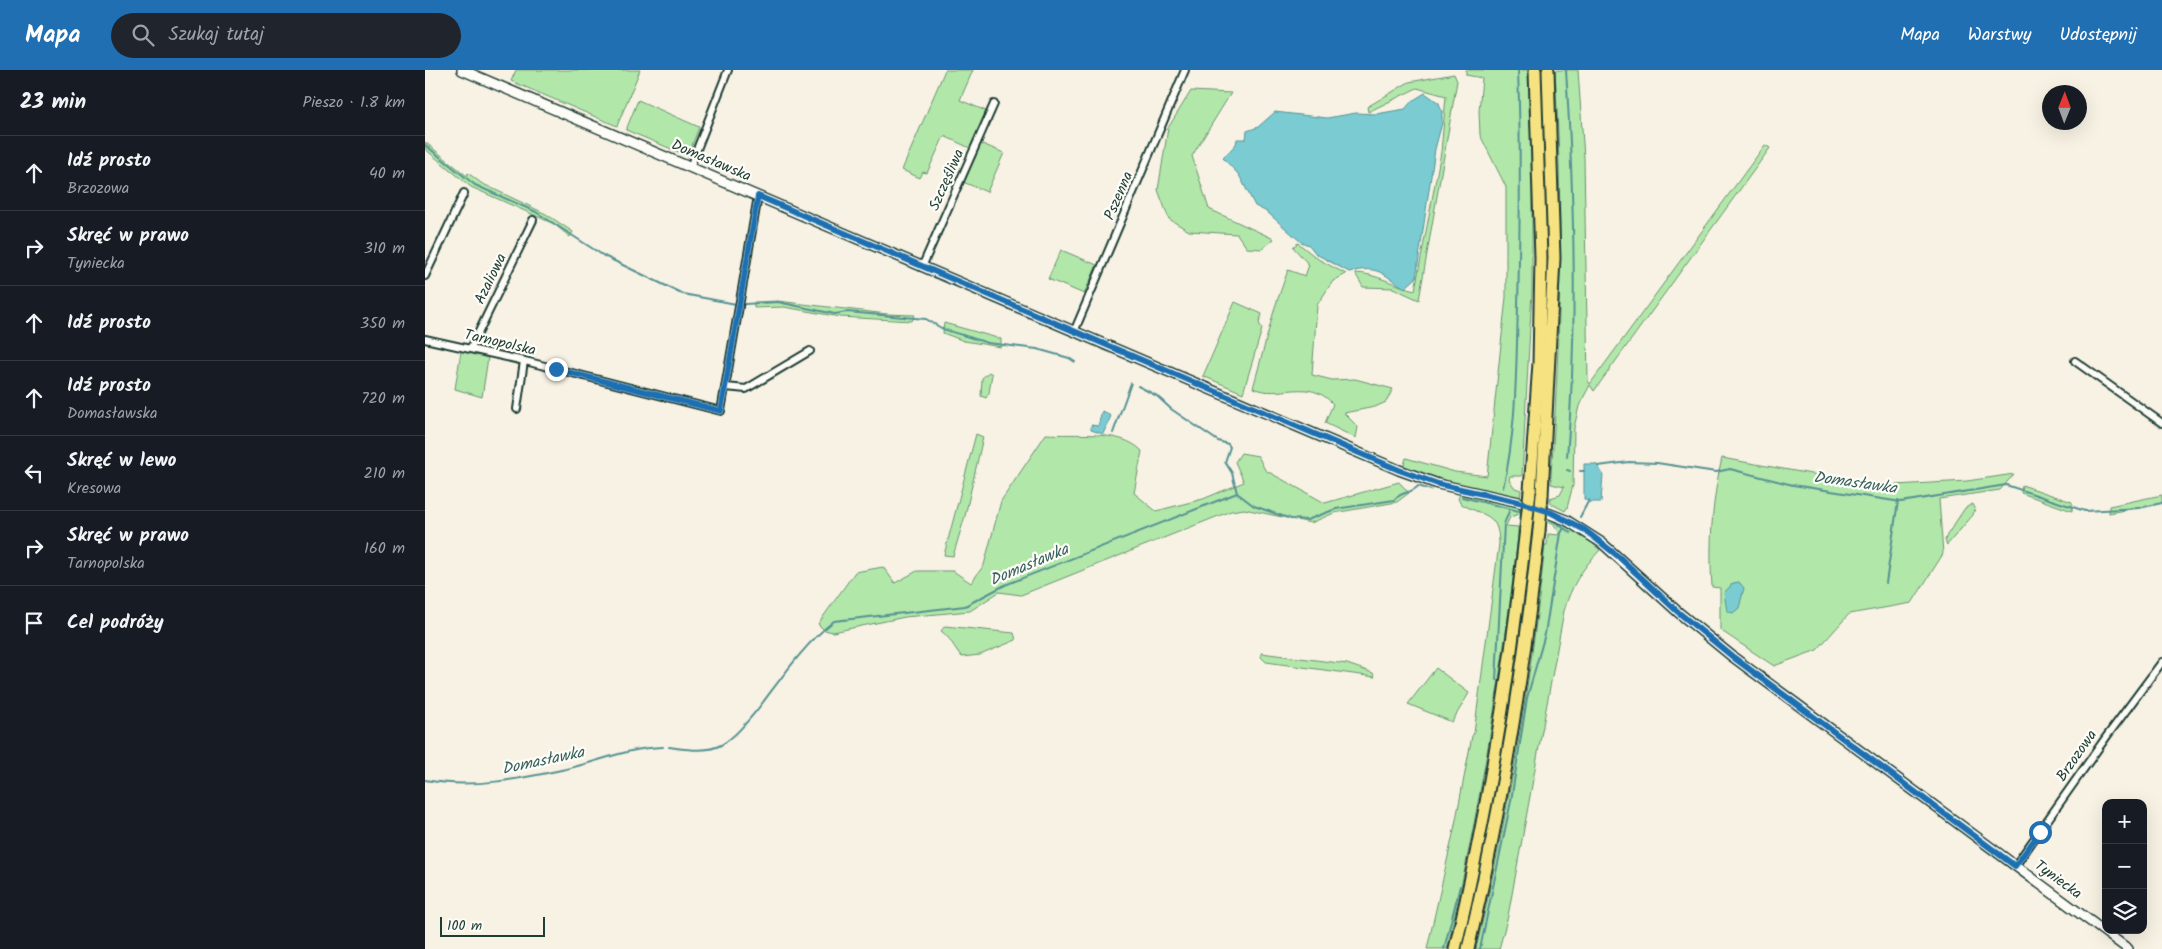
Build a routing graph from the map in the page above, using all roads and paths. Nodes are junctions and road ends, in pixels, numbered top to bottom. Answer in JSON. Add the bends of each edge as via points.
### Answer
{"nodes":[{"id":1,"x":462,"y":70,"type":"edge"},
{"id":2,"x":728,"y":70,"type":"edge"},
{"id":3,"x":1185,"y":70,"type":"edge"},
{"id":4,"x":1535,"y":70,"type":"edge"},
{"id":5,"x":1548,"y":70,"type":"edge"},
{"id":6,"x":994,"y":104,"type":"dead end"},
{"id":7,"x":690,"y":167,"type":"junction"},
{"id":8,"x":464,"y":193,"type":"dead end"},
{"id":9,"x":758,"y":196,"type":"junction"},
{"id":10,"x":533,"y":220,"type":"dead end"},
{"id":11,"x":922,"y":267,"type":"junction"},
{"id":12,"x":425,"y":276,"type":"edge"},
{"id":13,"x":1075,"y":332,"type":"junction"},
{"id":14,"x":425,"y":339,"type":"edge"},
{"id":15,"x":471,"y":348,"type":"junction"},
{"id":16,"x":810,"y":351,"type":"dead end"},
{"id":17,"x":524,"y":361,"type":"junction"},
{"id":18,"x":2075,"y":361,"type":"dead end"},
{"id":19,"x":726,"y":387,"type":"junction"},
{"id":20,"x":517,"y":408,"type":"dead end"},
{"id":21,"x":2162,"y":423,"type":"edge"},
{"id":22,"x":1447,"y":486,"type":"joint"},
{"id":23,"x":2162,"y":662,"type":"edge"},
{"id":24,"x":2015,"y":866,"type":"junction"},
{"id":25,"x":1455,"y":949,"type":"edge"},
{"id":26,"x":1468,"y":949,"type":"edge"},
{"id":27,"x":2128,"y":949,"type":"edge"}],
"edges":[{"from":1,"to":7,"type":"street","name":"Domasławska"},
{"from":2,"to":7,"type":"street"},
{"from":3,"to":13,"type":"street","name":"Pszenna"},
{"from":4,"to":25,"type":"highway","bridge":true,"via":[[1540,198],[1539,363],[1530,491],[1513,650],[1490,789]]},
{"from":5,"to":26,"type":"highway","bridge":true,"via":[[1554,258],[1539,531],[1503,790]]},
{"from":6,"to":11,"type":"street","name":"Szczęśliwa"},
{"from":7,"to":9,"type":"street","name":"Domasławska"},
{"from":8,"to":12,"type":"street"},
{"from":9,"to":11,"type":"street","name":"Domasławska"},
{"from":9,"to":19,"type":"street"},
{"from":10,"to":15,"type":"street","name":"Azaliowa"},
{"from":11,"to":13,"type":"street","name":"Domasławska"},
{"from":13,"to":22,"type":"street","name":"Domasławska","via":[[1399,470]]},
{"from":14,"to":15,"type":"street","name":"Tarnopolska"},
{"from":15,"to":17,"type":"street","name":"Tarnopolska"},
{"from":16,"to":19,"type":"street","via":[[745,389]]},
{"from":17,"to":19,"type":"street","name":"Tarnopolska","via":[[721,411]]},
{"from":17,"to":20,"type":"street"},
{"from":18,"to":21,"type":"street"},
{"from":22,"to":24,"type":"street","name":"Tyniecka","via":[[1527,504],[1585,530],[1678,612],[1754,672]]},
{"from":23,"to":24,"type":"street","name":"Brzozowa"},
{"from":24,"to":27,"type":"street","name":"Tyniecka"}]}
